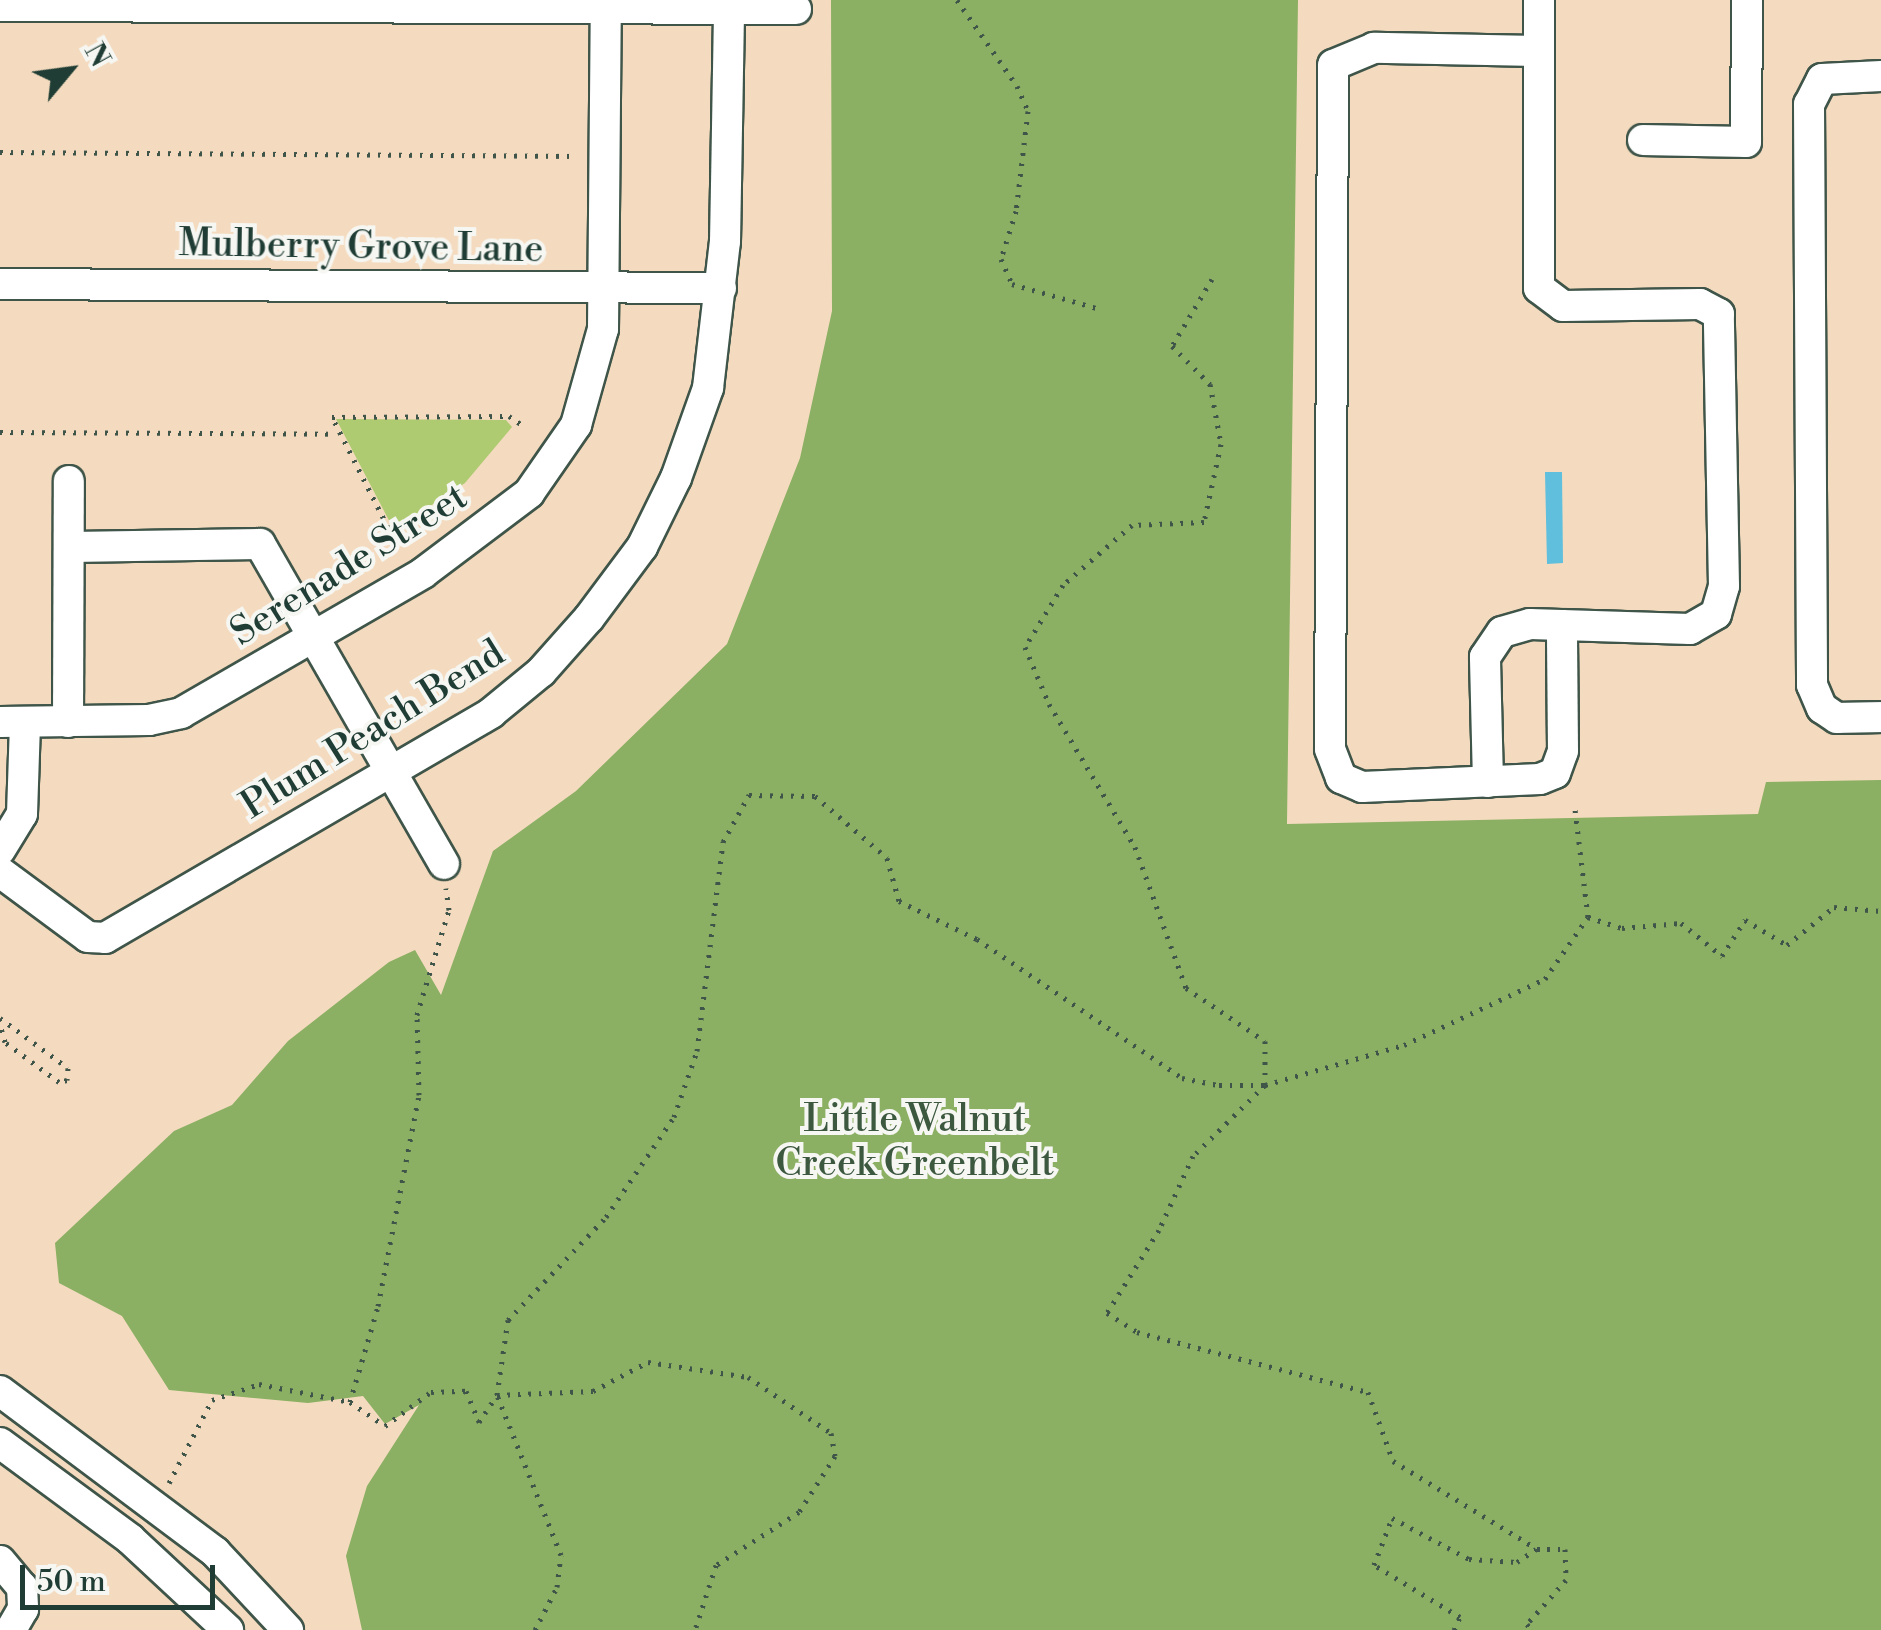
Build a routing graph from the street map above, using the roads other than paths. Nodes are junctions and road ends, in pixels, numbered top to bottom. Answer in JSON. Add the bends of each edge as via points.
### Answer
{"nodes":[{"id":1,"x":1538,"y":0,"type":"edge"},
{"id":2,"x":1746,"y":0,"type":"edge"},
{"id":3,"x":606,"y":4,"type":"edge"},
{"id":4,"x":0,"y":6,"type":"edge"},
{"id":5,"x":796,"y":9,"type":"dead end"},
{"id":6,"x":729,"y":10,"type":"junction"},
{"id":7,"x":1537,"y":50,"type":"junction"},
{"id":8,"x":1881,"y":76,"type":"edge"},
{"id":9,"x":1644,"y":140,"type":"dead end"},
{"id":10,"x":0,"y":284,"type":"edge"},
{"id":11,"x":721,"y":288,"type":"junction"},
{"id":12,"x":604,"y":289,"type":"junction"},
{"id":13,"x":69,"y":480,"type":"dead end"},
{"id":14,"x":70,"y":546,"type":"junction"},
{"id":15,"x":1562,"y":625,"type":"junction"},
{"id":16,"x":314,"y":636,"type":"junction"},
{"id":17,"x":1881,"y":718,"type":"edge"},
{"id":18,"x":13,"y":722,"type":"edge"},
{"id":19,"x":68,"y":722,"type":"junction"},
{"id":20,"x":390,"y":773,"type":"junction"},
{"id":21,"x":1488,"y":782,"type":"junction"},
{"id":22,"x":0,"y":850,"type":"edge"},
{"id":23,"x":444,"y":864,"type":"road end"},
{"id":24,"x":0,"y":872,"type":"edge"},
{"id":25,"x":0,"y":1391,"type":"edge"},
{"id":26,"x":0,"y":1444,"type":"edge"},
{"id":27,"x":0,"y":1561,"type":"edge"},
{"id":28,"x":10,"y":1630,"type":"edge"},
{"id":29,"x":228,"y":1630,"type":"edge"},
{"id":30,"x":288,"y":1630,"type":"edge"}],
"edges":[{"from":1,"to":7,"type":"street"},
{"from":2,"to":9,"type":"street","via":[[1746,142]]},
{"from":3,"to":4,"type":"street"},
{"from":3,"to":6,"type":"street"},
{"from":3,"to":12,"type":"street","name":"Serenade Street"},
{"from":5,"to":6,"type":"street"},
{"from":6,"to":11,"type":"street","name":"Plum Peach Bend"},
{"from":7,"to":15,"type":"street","via":[[1538,288],[1563,306],[1711,306],[1724,325],[1724,586],[1716,614],[1690,629]]},
{"from":7,"to":21,"type":"street","via":[[1358,50],[1333,65],[1329,82],[1334,765],[1341,778],[1362,787]]},
{"from":8,"to":17,"type":"street","via":[[1822,79],[1809,104],[1812,685],[1822,708],[1837,718]]},
{"from":10,"to":12,"type":"street","name":"Mulberry Grove Lane"},
{"from":11,"to":12,"type":"street","name":"Mulberry Grove Lane"},
{"from":11,"to":20,"type":"street","name":"Plum Peach Bend","via":[[708,388],[694,433],[642,546],[617,584],[541,672],[491,713]]},
{"from":12,"to":16,"type":"street","name":"Serenade Street","via":[[586,401],[529,493],[484,532]]},
{"from":13,"to":14,"type":"street"},
{"from":14,"to":16,"type":"street","via":[[260,544]]},
{"from":14,"to":19,"type":"street"},
{"from":15,"to":21,"type":"street","via":[[1513,626],[1490,643]]},
{"from":15,"to":21,"type":"street","via":[[1562,763],[1540,780]]},
{"from":16,"to":19,"type":"street","name":"Serenade Street","via":[[170,718]]},
{"from":16,"to":20,"type":"street"},
{"from":18,"to":19,"type":"street","name":"Serenade Street"},
{"from":18,"to":22,"type":"street","via":[[22,814]]},
{"from":20,"to":23,"type":"street"},
{"from":20,"to":24,"type":"street","name":"Plum Peach Bend","via":[[106,938],[88,937]]},
{"from":25,"to":30,"type":"street","via":[[158,1504],[215,1552]]},
{"from":26,"to":29,"type":"street","via":[[130,1539]]},
{"from":27,"to":28,"type":"street","via":[[22,1587],[23,1609]]}]}
